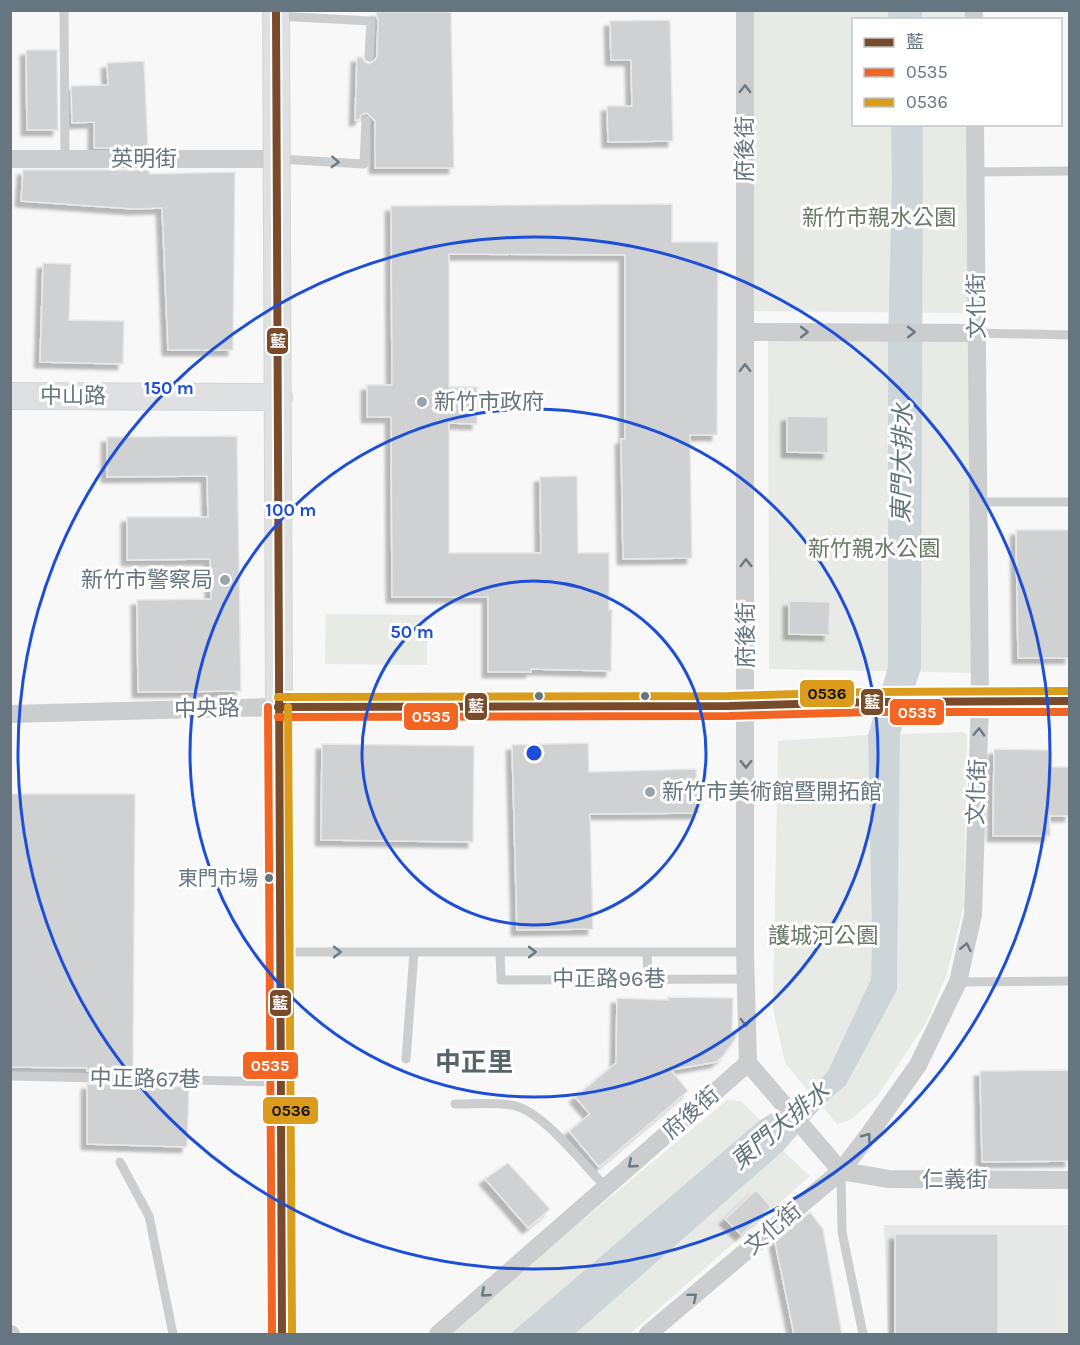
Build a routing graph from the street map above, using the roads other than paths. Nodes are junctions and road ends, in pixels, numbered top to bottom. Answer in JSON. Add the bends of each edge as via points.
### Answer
{"nodes":[{"id":1,"x":64,"y":10,"type":"edge"},
{"id":2,"x":745,"y":10,"type":"edge"},
{"id":3,"x":276,"y":13,"type":"edge"},
{"id":4,"x":369,"y":57,"type":"dead end"},
{"id":5,"x":366,"y":120,"type":"dead end"},
{"id":6,"x":975,"y":126,"type":"edge"},
{"id":7,"x":10,"y":159,"type":"edge"},
{"id":8,"x":65,"y":159,"type":"junction"},
{"id":9,"x":277,"y":159,"type":"junction"},
{"id":10,"x":1070,"y":171,"type":"edge"},
{"id":11,"x":976,"y":172,"type":"junction"},
{"id":12,"x":745,"y":332,"type":"junction"},
{"id":13,"x":977,"y":333,"type":"junction"},
{"id":14,"x":1070,"y":335,"type":"edge"},
{"id":15,"x":10,"y":396,"type":"edge"},
{"id":16,"x":279,"y":398,"type":"junction"},
{"id":17,"x":979,"y":502,"type":"junction"},
{"id":18,"x":1070,"y":502,"type":"edge"},
{"id":19,"x":980,"y":701,"type":"junction"},
{"id":20,"x":1070,"y":701,"type":"edge"},
{"id":21,"x":746,"y":705,"type":"junction"},
{"id":22,"x":278,"y":707,"type":"junction"},
{"id":23,"x":10,"y":714,"type":"edge"},
{"id":24,"x":278,"y":952,"type":"junction"},
{"id":25,"x":414,"y":952,"type":"junction"},
{"id":26,"x":500,"y":952,"type":"junction"},
{"id":27,"x":647,"y":952,"type":"junction"},
{"id":28,"x":745,"y":952,"type":"junction"},
{"id":29,"x":648,"y":979,"type":"junction"},
{"id":30,"x":745,"y":979,"type":"junction"},
{"id":31,"x":1070,"y":981,"type":"edge"},
{"id":32,"x":958,"y":982,"type":"junction"},
{"id":33,"x":406,"y":1059,"type":"dead end"},
{"id":34,"x":748,"y":1063,"type":"junction"},
{"id":35,"x":10,"y":1076,"type":"edge"},
{"id":36,"x":280,"y":1082,"type":"junction"},
{"id":37,"x":455,"y":1104,"type":"dead end"},
{"id":38,"x":120,"y":1162,"type":"dead end"},
{"id":39,"x":841,"y":1171,"type":"junction"},
{"id":40,"x":1070,"y":1180,"type":"edge"},
{"id":41,"x":606,"y":1187,"type":"junction"},
{"id":42,"x":173,"y":1335,"type":"edge"},
{"id":43,"x":282,"y":1335,"type":"edge"},
{"id":44,"x":438,"y":1335,"type":"edge"},
{"id":45,"x":648,"y":1335,"type":"edge"},
{"id":46,"x":863,"y":1335,"type":"edge"}],
"edges":[{"from":1,"to":8,"type":"lane"},
{"from":12,"to":2,"type":"street","name":"府後街","one_way":true},
{"from":3,"to":4,"type":"lane","via":[[371,21]]},
{"from":3,"to":9,"type":"street"},
{"from":9,"to":5,"type":"lane","one_way":true,"via":[[364,164]]},
{"from":6,"to":11,"type":"street","name":"文化街"},
{"from":7,"to":8,"type":"street","name":"英明街"},
{"from":8,"to":9,"type":"street","name":"英明街"},
{"from":9,"to":16,"type":"street"},
{"from":10,"to":11,"type":"lane"},
{"from":11,"to":13,"type":"street","name":"文化街"},
{"from":12,"to":13,"type":"street","one_way":true},
{"from":21,"to":12,"type":"street","name":"府後街","one_way":true},
{"from":13,"to":14,"type":"lane"},
{"from":13,"to":17,"type":"street","name":"文化街"},
{"from":15,"to":16,"type":"street","name":"中山路"},
{"from":16,"to":22,"type":"street"},
{"from":17,"to":18,"type":"lane"},
{"from":17,"to":19,"type":"street","name":"文化街"},
{"from":19,"to":20,"type":"street"},
{"from":19,"to":21,"type":"street","name":"中央路"},
{"from":32,"to":19,"type":"street","name":"文化街","one_way":true,"via":[[973,915]]},
{"from":21,"to":22,"type":"street","name":"中央路"},
{"from":21,"to":28,"type":"street","name":"府後街","one_way":true},
{"from":22,"to":23,"type":"street","name":"中央路"},
{"from":22,"to":24,"type":"street"},
{"from":24,"to":25,"type":"lane","name":"中正路96巷","one_way":true},
{"from":24,"to":36,"type":"street"},
{"from":25,"to":26,"type":"lane","name":"中正路96巷"},
{"from":25,"to":33,"type":"lane"},
{"from":26,"to":27,"type":"lane","name":"中正路96巷","one_way":true},
{"from":26,"to":29,"type":"lane","name":"中正路96巷","via":[[501,980]]},
{"from":27,"to":28,"type":"lane","name":"中正路96巷"},
{"from":27,"to":29,"type":"lane"},
{"from":28,"to":30,"type":"street","name":"府後街"},
{"from":29,"to":30,"type":"lane","name":"中正路96巷"},
{"from":30,"to":34,"type":"street","name":"府後街","one_way":true},
{"from":31,"to":32,"type":"lane"},
{"from":39,"to":32,"type":"street","name":"文化街","one_way":true,"via":[[918,1065]]},
{"from":34,"to":39,"type":"street"},
{"from":34,"to":41,"type":"street","name":"府後街","one_way":true},
{"from":35,"to":36,"type":"lane","name":"中正路67巷"},
{"from":36,"to":43,"type":"street"},
{"from":37,"to":41,"type":"lane","via":[[513,1105],[533,1115]]},
{"from":38,"to":42,"type":"lane","via":[[149,1216]]},
{"from":39,"to":40,"type":"street","name":"仁義街","via":[[889,1179]]},
{"from":45,"to":39,"type":"street","name":"文化街","one_way":true},
{"from":39,"to":46,"type":"lane","via":[[842,1233]]},
{"from":41,"to":44,"type":"street","name":"府後街","one_way":true}]}
